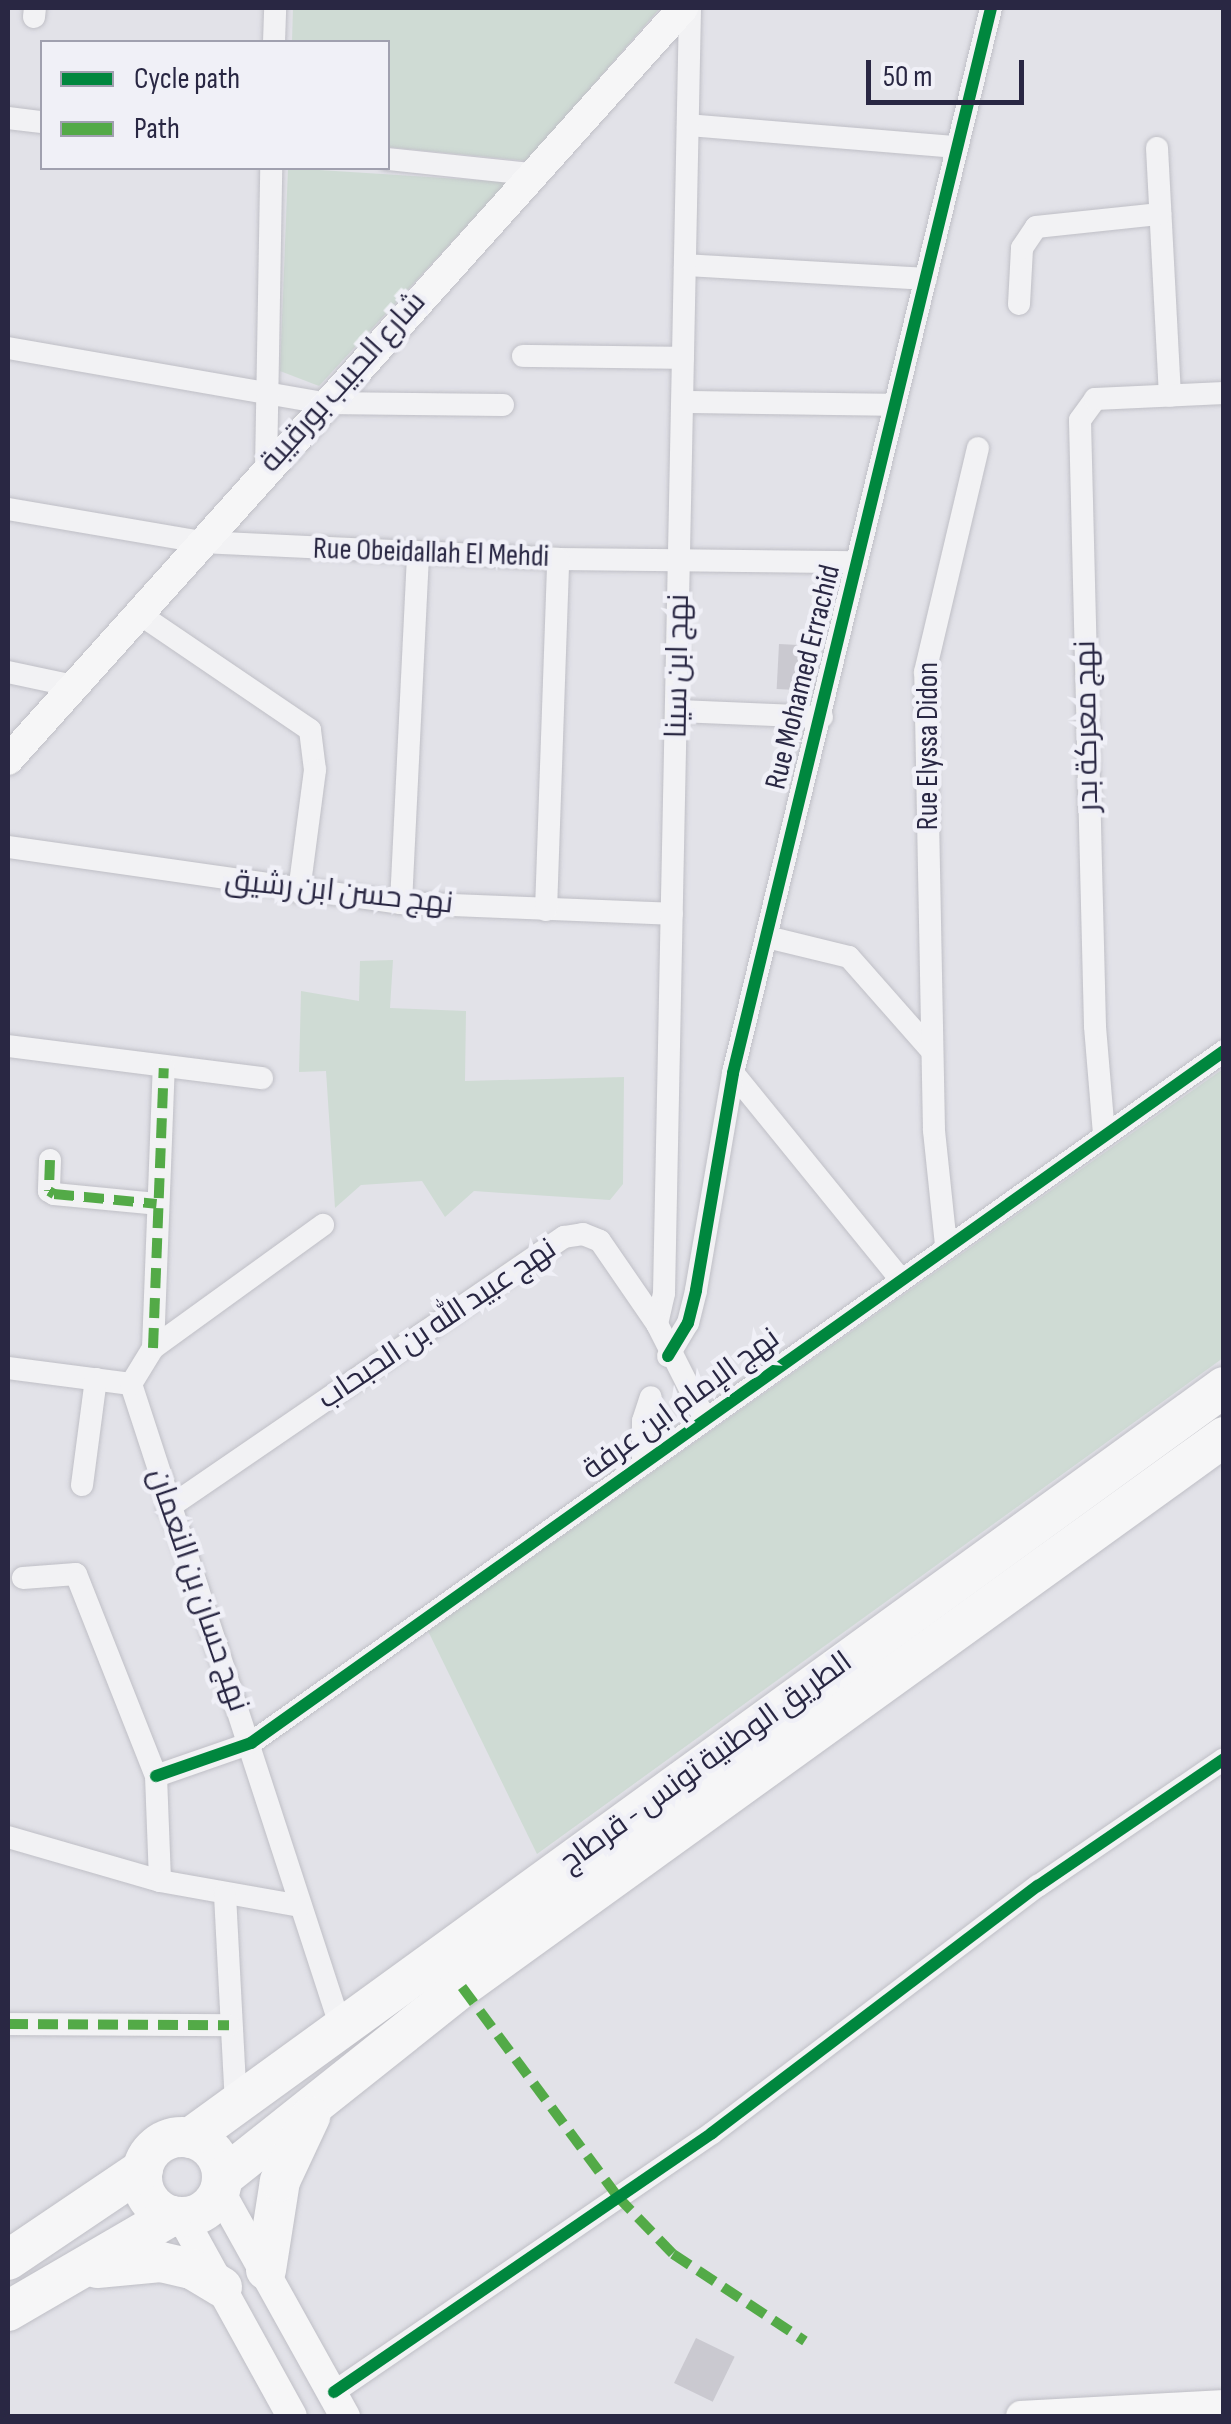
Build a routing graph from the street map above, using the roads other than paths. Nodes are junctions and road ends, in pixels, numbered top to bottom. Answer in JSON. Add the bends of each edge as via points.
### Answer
{"nodes":[{"id":1,"x":275,"y":8,"type":"edge"},
{"id":2,"x":683,"y":8,"type":"edge"},
{"id":3,"x":690,"y":8,"type":"edge"},
{"id":4,"x":991,"y":8,"type":"edge"},
{"id":5,"x":274,"y":40,"type":"edge"},
{"id":6,"x":8,"y":118,"type":"edge"},
{"id":7,"x":40,"y":122,"type":"edge"},
{"id":8,"x":688,"y":125,"type":"junction"},
{"id":9,"x":955,"y":147,"type":"junction"},
{"id":10,"x":1157,"y":148,"type":"dead end"},
{"id":11,"x":390,"y":159,"type":"edge"},
{"id":12,"x":272,"y":170,"type":"edge"},
{"id":13,"x":531,"y":174,"type":"junction"},
{"id":14,"x":1160,"y":214,"type":"junction"},
{"id":15,"x":686,"y":266,"type":"junction"},
{"id":16,"x":926,"y":279,"type":"junction"},
{"id":17,"x":1019,"y":304,"type":"dead end"},
{"id":18,"x":8,"y":348,"type":"edge"},
{"id":19,"x":523,"y":356,"type":"dead end"},
{"id":20,"x":684,"y":358,"type":"junction"},
{"id":21,"x":262,"y":392,"type":"junction"},
{"id":22,"x":1224,"y":394,"type":"edge"},
{"id":23,"x":1170,"y":396,"type":"junction"},
{"id":24,"x":683,"y":402,"type":"junction"},
{"id":25,"x":324,"y":403,"type":"junction"},
{"id":26,"x":503,"y":405,"type":"dead end"},
{"id":27,"x":894,"y":405,"type":"junction"},
{"id":28,"x":978,"y":448,"type":"dead end"},
{"id":29,"x":266,"y":469,"type":"junction"},
{"id":30,"x":8,"y":509,"type":"edge"},
{"id":31,"x":201,"y":542,"type":"junction"},
{"id":32,"x":418,"y":552,"type":"junction"},
{"id":33,"x":558,"y":559,"type":"junction"},
{"id":34,"x":680,"y":560,"type":"junction"},
{"id":35,"x":857,"y":562,"type":"junction"},
{"id":36,"x":138,"y":613,"type":"junction"},
{"id":37,"x":8,"y":672,"type":"edge"},
{"id":38,"x":74,"y":686,"type":"junction"},
{"id":39,"x":678,"y":711,"type":"junction"},
{"id":40,"x":822,"y":717,"type":"junction"},
{"id":41,"x":8,"y":760,"type":"edge"},
{"id":42,"x":8,"y":847,"type":"edge"},
{"id":43,"x":299,"y":892,"type":"junction"},
{"id":44,"x":401,"y":903,"type":"junction"},
{"id":45,"x":546,"y":910,"type":"junction"},
{"id":46,"x":672,"y":914,"type":"junction"},
{"id":47,"x":766,"y":937,"type":"junction"},
{"id":48,"x":8,"y":1046,"type":"edge"},
{"id":49,"x":932,"y":1051,"type":"junction"},
{"id":50,"x":1224,"y":1051,"type":"edge"},
{"id":51,"x":164,"y":1068,"type":"junction"},
{"id":52,"x":734,"y":1073,"type":"junction"},
{"id":53,"x":262,"y":1078,"type":"dead end"},
{"id":54,"x":1104,"y":1134,"type":"junction"},
{"id":55,"x":50,"y":1160,"type":"dead end"},
{"id":56,"x":158,"y":1204,"type":"junction"},
{"id":57,"x":323,"y":1225,"type":"dead end"},
{"id":58,"x":946,"y":1245,"type":"junction"},
{"id":59,"x":901,"y":1280,"type":"junction"},
{"id":60,"x":657,"y":1324,"type":"junction"},
{"id":61,"x":153,"y":1348,"type":"junction"},
{"id":62,"x":668,"y":1356,"type":"junction"},
{"id":63,"x":8,"y":1368,"type":"edge"},
{"id":64,"x":96,"y":1379,"type":"junction"},
{"id":65,"x":131,"y":1384,"type":"junction"},
{"id":66,"x":1224,"y":1387,"type":"edge"},
{"id":67,"x":651,"y":1398,"type":"dead end"},
{"id":68,"x":705,"y":1419,"type":"junction"},
{"id":69,"x":1224,"y":1437,"type":"edge"},
{"id":70,"x":642,"y":1464,"type":"junction"},
{"id":71,"x":82,"y":1484,"type":"dead end"},
{"id":72,"x":168,"y":1508,"type":"junction"},
{"id":73,"x":22,"y":1578,"type":"dead end"},
{"id":74,"x":251,"y":1743,"type":"junction"},
{"id":75,"x":1224,"y":1760,"type":"edge"},
{"id":76,"x":156,"y":1776,"type":"junction"},
{"id":77,"x":8,"y":1837,"type":"edge"},
{"id":78,"x":160,"y":1880,"type":"junction"},
{"id":79,"x":224,"y":1895,"type":"junction"},
{"id":80,"x":300,"y":1906,"type":"junction"},
{"id":81,"x":8,"y":2024,"type":"edge"},
{"id":82,"x":229,"y":2025,"type":"junction"},
{"id":83,"x":342,"y":2028,"type":"junction"},
{"id":84,"x":236,"y":2105,"type":"junction"},
{"id":85,"x":314,"y":2110,"type":"junction"},
{"id":86,"x":190,"y":2138,"type":"junction"},
{"id":87,"x":143,"y":2170,"type":"junction"},
{"id":88,"x":220,"y":2184,"type":"junction"},
{"id":89,"x":176,"y":2216,"type":"junction"},
{"id":90,"x":8,"y":2260,"type":"edge"},
{"id":91,"x":266,"y":2270,"type":"junction"},
{"id":92,"x":83,"y":2271,"type":"junction"},
{"id":93,"x":222,"y":2287,"type":"junction"},
{"id":94,"x":8,"y":2310,"type":"edge"},
{"id":95,"x":339,"y":2404,"type":"edge"},
{"id":96,"x":1224,"y":2405,"type":"edge"},
{"id":97,"x":292,"y":2416,"type":"edge"},
{"id":98,"x":1021,"y":2416,"type":"edge"}],
"edges":[{"from":1,"to":5,"type":"street"},
{"from":2,"to":13,"type":"street","name":"شارع الحبيب بورقيبة"},
{"from":3,"to":8,"type":"street","name":"نهج ابن سينا"},
{"from":4,"to":9,"type":"street","name":"Rue Mohamed Errachid"},
{"from":6,"to":7,"type":"street"},
{"from":8,"to":9,"type":"street"},
{"from":8,"to":15,"type":"street","name":"نهج ابن سينا"},
{"from":9,"to":16,"type":"street","name":"Rue Mohamed Errachid"},
{"from":10,"to":14,"type":"street"},
{"from":11,"to":13,"type":"street"},
{"from":12,"to":21,"type":"street"},
{"from":13,"to":25,"type":"street","name":"شارع الحبيب بورقيبة"},
{"from":14,"to":17,"type":"street","via":[[1036,227],[1022,248]]},
{"from":14,"to":23,"type":"street"},
{"from":15,"to":16,"type":"street"},
{"from":15,"to":20,"type":"street","name":"نهج ابن سينا"},
{"from":16,"to":27,"type":"street","name":"Rue Mohamed Errachid"},
{"from":18,"to":21,"type":"street"},
{"from":19,"to":20,"type":"street"},
{"from":20,"to":24,"type":"street","name":"نهج ابن سينا"},
{"from":21,"to":25,"type":"street"},
{"from":21,"to":29,"type":"street"},
{"from":22,"to":23,"type":"street","name":"نهج معركة بدر"},
{"from":23,"to":54,"type":"street","name":"نهج معركة بدر","via":[[1095,399],[1080,420],[1094,1026]]},
{"from":24,"to":27,"type":"street"},
{"from":24,"to":34,"type":"street","name":"نهج ابن سينا"},
{"from":25,"to":26,"type":"street"},
{"from":25,"to":29,"type":"street","name":"شارع الحبيب بورقيبة"},
{"from":27,"to":35,"type":"street","name":"Rue Mohamed Errachid"},
{"from":28,"to":49,"type":"street","name":"Rue Elyssa Didon","via":[[925,672]]},
{"from":29,"to":31,"type":"street","name":"شارع الحبيب بورقيبة"},
{"from":30,"to":31,"type":"street","name":"Rue Obeidallah El Mehdi"},
{"from":31,"to":32,"type":"street","name":"Rue Obeidallah El Mehdi"},
{"from":31,"to":36,"type":"street","name":"شارع الحبيب بورقيبة"},
{"from":32,"to":33,"type":"street","name":"Rue Obeidallah El Mehdi"},
{"from":32,"to":44,"type":"street"},
{"from":33,"to":34,"type":"street","name":"Rue Obeidallah El Mehdi"},
{"from":33,"to":45,"type":"street"},
{"from":34,"to":35,"type":"street","name":"Rue Obeidallah El Mehdi"},
{"from":34,"to":39,"type":"street","name":"نهج ابن سينا"},
{"from":35,"to":40,"type":"street","name":"Rue Mohamed Errachid"},
{"from":36,"to":38,"type":"street","name":"شارع الحبيب بورقيبة"},
{"from":36,"to":43,"type":"street","via":[[310,730],[315,770]]},
{"from":37,"to":38,"type":"street"},
{"from":38,"to":41,"type":"street","name":"شارع الحبيب بورقيبة"},
{"from":39,"to":40,"type":"street"},
{"from":39,"to":46,"type":"street","name":"نهج ابن سينا"},
{"from":40,"to":47,"type":"street","name":"Rue Mohamed Errachid"},
{"from":42,"to":43,"type":"street","name":"نهج حسن ابن رشيق"},
{"from":43,"to":44,"type":"street","name":"نهج حسن ابن رشيق"},
{"from":44,"to":45,"type":"street","name":"نهج حسن ابن رشيق"},
{"from":45,"to":46,"type":"street","name":"نهج حسن ابن رشيق"},
{"from":46,"to":60,"type":"street","name":"نهج ابن سينا","via":[[664,1293]]},
{"from":47,"to":49,"type":"street","via":[[849,957]]},
{"from":47,"to":52,"type":"street","name":"Rue Mohamed Errachid"},
{"from":48,"to":51,"type":"street"},
{"from":49,"to":58,"type":"street","name":"Rue Elyssa Didon"},
{"from":50,"to":54,"type":"street","name":"نهج الإمام ابن عرفة"},
{"from":51,"to":53,"type":"street"},
{"from":51,"to":56,"type":"street"},
{"from":52,"to":59,"type":"street"},
{"from":52,"to":62,"type":"street","name":"Rue Mohamed Errachid","via":[[696,1290],[688,1323]]},
{"from":54,"to":58,"type":"street","name":"نهج الإمام ابن عرفة"},
{"from":55,"to":56,"type":"street","via":[[48,1191],[54,1194]]},
{"from":56,"to":61,"type":"street"},
{"from":57,"to":61,"type":"street"},
{"from":58,"to":59,"type":"street","name":"نهج الإمام ابن عرفة"},
{"from":59,"to":68,"type":"street","name":"نهج الإمام ابن عرفة"},
{"from":60,"to":62,"type":"street","name":"نهج عبيد الله بن الحبحاب"},
{"from":60,"to":72,"type":"street","name":"نهج عبيد الله بن الحبحاب","via":[[600,1241],[564,1236]]},
{"from":61,"to":65,"type":"street"},
{"from":62,"to":68,"type":"street","name":"نهج عبيد الله بن الحبحاب"},
{"from":63,"to":64,"type":"street"},
{"from":64,"to":65,"type":"street"},
{"from":64,"to":71,"type":"street"},
{"from":65,"to":72,"type":"street","name":"نهج حسان بن النعمان"},
{"from":66,"to":83,"type":"highway","name":"الطريق الوطنية تونس - قرطاج"},
{"from":67,"to":70,"type":"street"},
{"from":68,"to":70,"type":"street","name":"نهج الإمام ابن عرفة"},
{"from":69,"to":85,"type":"highway","name":"الطريق الوطنية تونس - قرطاج","via":[[462,1987]]},
{"from":70,"to":74,"type":"street","name":"نهج الإمام ابن عرفة"},
{"from":72,"to":74,"type":"street","name":"نهج حسان بن النعمان"},
{"from":73,"to":76,"type":"street","via":[[76,1574]]},
{"from":74,"to":76,"type":"street","name":"نهج الإمام ابن عرفة"},
{"from":74,"to":80,"type":"street","name":"نهج حسان بن النعمان"},
{"from":75,"to":95,"type":"street","via":[[1038,1886]]},
{"from":76,"to":78,"type":"street"},
{"from":77,"to":78,"type":"street"},
{"from":78,"to":79,"type":"street"},
{"from":79,"to":80,"type":"street"},
{"from":79,"to":82,"type":"street"},
{"from":80,"to":83,"type":"street","name":"نهج حسان بن النعمان"},
{"from":81,"to":82,"type":"street"},
{"from":82,"to":84,"type":"street"},
{"from":83,"to":84,"type":"highway","name":"الطريق الوطنية تونس - قرطاج"},
{"from":84,"to":86,"type":"highway","name":"الطريق الوطنية تونس - قرطاج"},
{"from":85,"to":88,"type":"highway","name":"الطريق الوطنية تونس - قرطاج"},
{"from":85,"to":91,"type":"highway","via":[[280,2181]]},
{"from":86,"to":87,"type":"highway","via":[[155,2148]]},
{"from":86,"to":88,"type":"highway","via":[[213,2152]]},
{"from":87,"to":89,"type":"highway","via":[[152,2203]]},
{"from":87,"to":90,"type":"highway"},
{"from":88,"to":89,"type":"highway","via":[[205,2210]]},
{"from":88,"to":91,"type":"street"},
{"from":89,"to":92,"type":"highway"},
{"from":89,"to":93,"type":"street"},
{"from":91,"to":95,"type":"street"},
{"from":92,"to":93,"type":"highway","via":[[161,2262],[192,2268]]},
{"from":92,"to":94,"type":"highway"},
{"from":93,"to":97,"type":"street"},
{"from":96,"to":98,"type":"street"}]}
